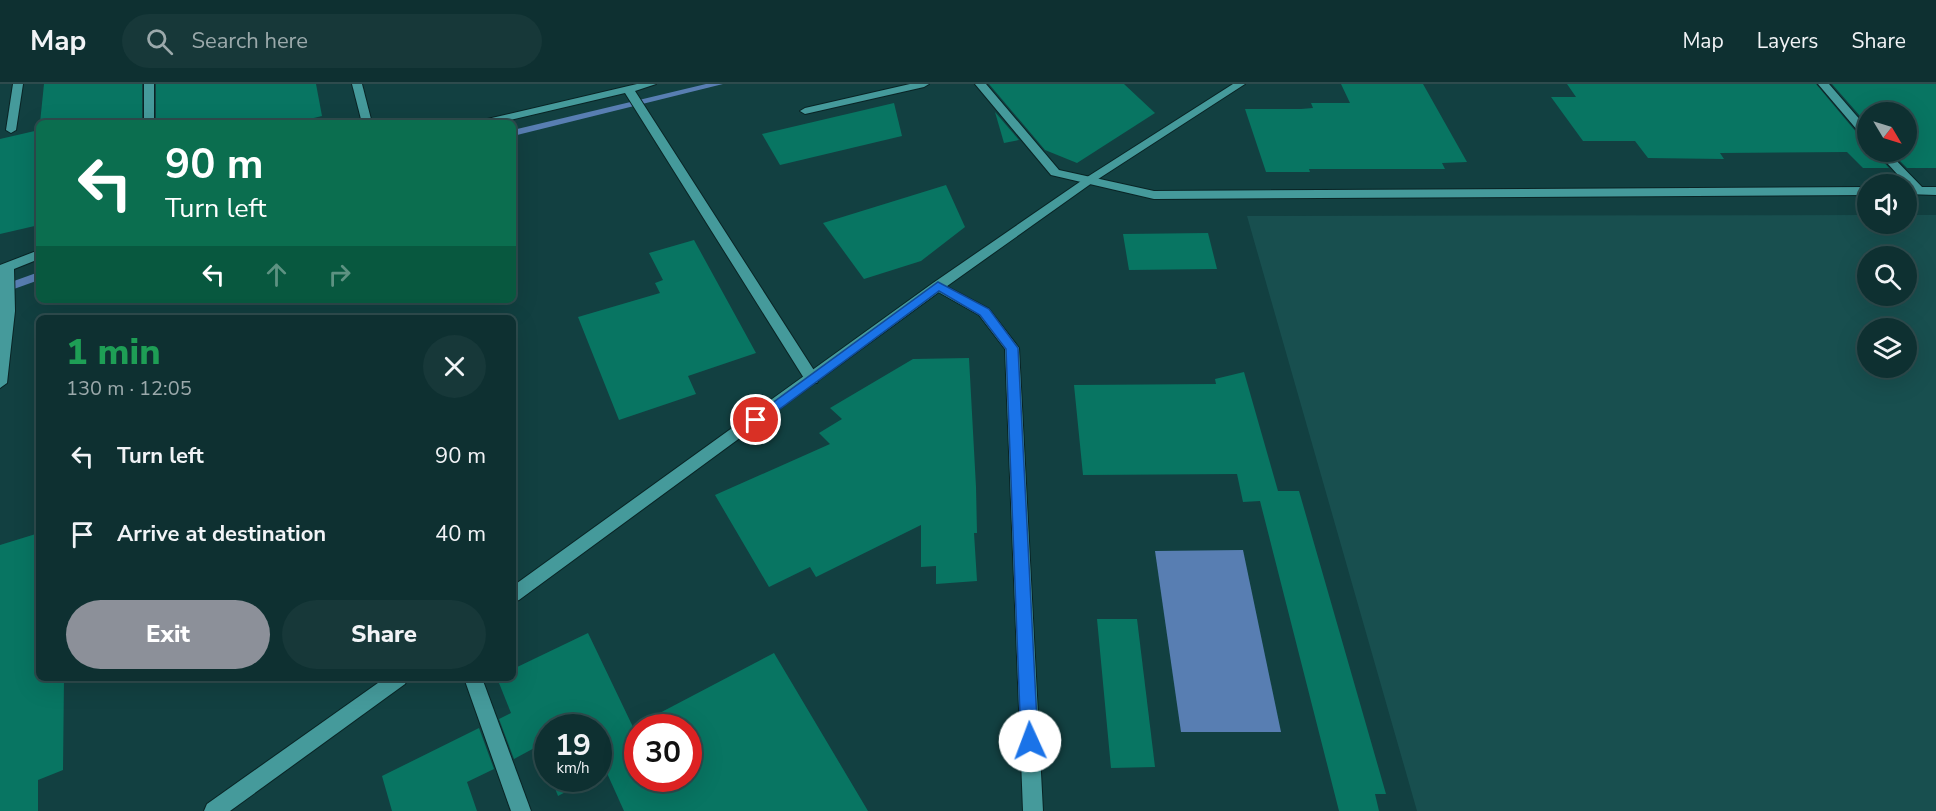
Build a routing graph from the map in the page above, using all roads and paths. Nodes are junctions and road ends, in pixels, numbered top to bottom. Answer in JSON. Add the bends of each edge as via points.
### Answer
{"nodes":[{"id":1,"x":18,"y":84,"type":"edge"},
{"id":2,"x":148,"y":84,"type":"edge"},
{"id":3,"x":357,"y":84,"type":"edge"},
{"id":4,"x":651,"y":84,"type":"edge"},
{"id":5,"x":924,"y":84,"type":"edge"},
{"id":6,"x":980,"y":84,"type":"edge"},
{"id":7,"x":1240,"y":84,"type":"edge"},
{"id":8,"x":1823,"y":84,"type":"edge"},
{"id":9,"x":630,"y":91,"type":"junction"},
{"id":10,"x":805,"y":111,"type":"dead end"},
{"id":11,"x":149,"y":120,"type":"edge"},
{"id":12,"x":366,"y":120,"type":"edge"},
{"id":13,"x":497,"y":120,"type":"edge"},
{"id":14,"x":1857,"y":123,"type":"edge"},
{"id":15,"x":11,"y":130,"type":"dead end"},
{"id":16,"x":1890,"y":162,"type":"edge"},
{"id":17,"x":1899,"y":174,"type":"edge"},
{"id":18,"x":1088,"y":181,"type":"junction"},
{"id":19,"x":1857,"y":191,"type":"edge"},
{"id":20,"x":1917,"y":191,"type":"edge"},
{"id":21,"x":1936,"y":191,"type":"edge"},
{"id":22,"x":36,"y":255,"type":"edge"},
{"id":23,"x":5,"y":270,"type":"edge"},
{"id":24,"x":938,"y":286,"type":"junction"},
{"id":25,"x":812,"y":379,"type":"junction"},
{"id":26,"x":0,"y":383,"type":"edge"},
{"id":27,"x":516,"y":593,"type":"edge"},
{"id":28,"x":395,"y":681,"type":"edge"},
{"id":29,"x":474,"y":681,"type":"edge"},
{"id":30,"x":214,"y":811,"type":"edge"},
{"id":31,"x":521,"y":811,"type":"edge"},
{"id":32,"x":1033,"y":811,"type":"edge"}],
"edges":[{"from":1,"to":15,"type":"street"},
{"from":2,"to":11,"type":"street"},
{"from":3,"to":12,"type":"street"},
{"from":4,"to":9,"type":"street"},
{"from":5,"to":10,"type":"street"},
{"from":6,"to":18,"type":"street","via":[[1055,173]]},
{"from":7,"to":18,"type":"street"},
{"from":8,"to":14,"type":"street"},
{"from":9,"to":13,"type":"street"},
{"from":9,"to":25,"type":"street"},
{"from":16,"to":17,"type":"street"},
{"from":18,"to":19,"type":"street","via":[[1154,195]]},
{"from":18,"to":24,"type":"street"},
{"from":20,"to":21,"type":"street"},
{"from":22,"to":23,"type":"street"},
{"from":23,"to":26,"type":"street","via":[[8,302]]},
{"from":24,"to":25,"type":"street"},
{"from":24,"to":32,"type":"street","via":[[984,312],[1012,348]]},
{"from":25,"to":27,"type":"street"},
{"from":28,"to":30,"type":"street"},
{"from":29,"to":31,"type":"street"}]}
